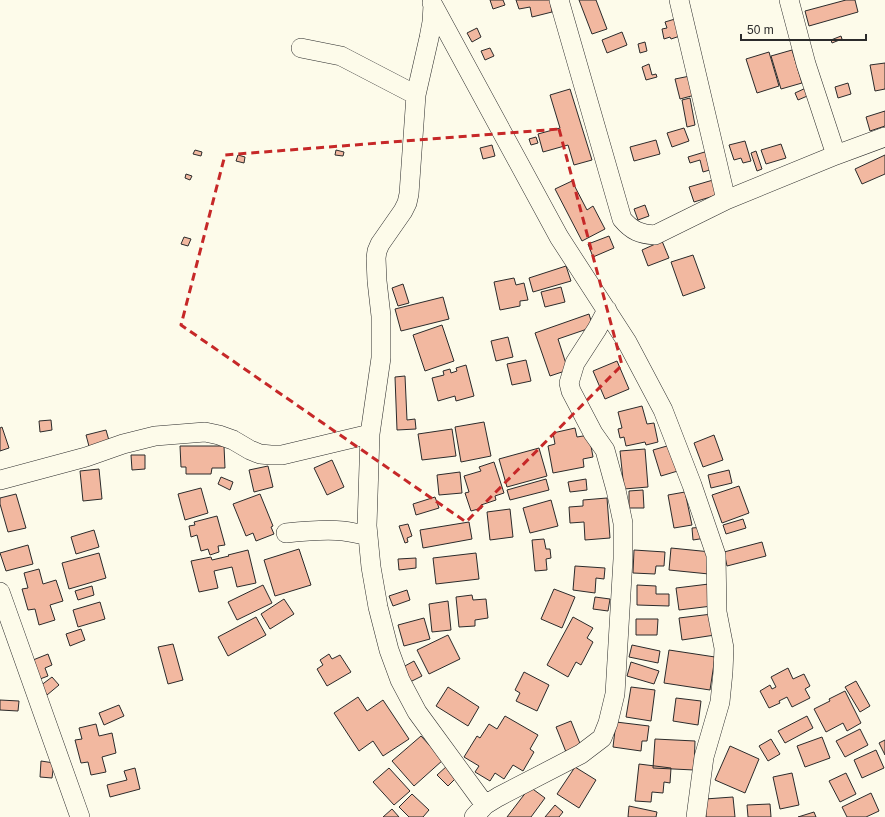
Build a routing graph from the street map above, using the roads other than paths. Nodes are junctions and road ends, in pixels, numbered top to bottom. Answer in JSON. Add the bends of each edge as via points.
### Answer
{"nodes":[{"id":1,"x":560,"y":0,"type":"edge"},
{"id":2,"x":679,"y":0,"type":"edge"},
{"id":3,"x":789,"y":0,"type":"edge"},
{"id":4,"x":432,"y":2,"type":"edge"},
{"id":5,"x":301,"y":48,"type":"dead end"},
{"id":6,"x":416,"y":95,"type":"junction"},
{"id":7,"x":885,"y":137,"type":"edge"},
{"id":8,"x":836,"y":155,"type":"junction"},
{"id":9,"x":726,"y":200,"type":"junction"},
{"id":10,"x":607,"y":310,"type":"junction"},
{"id":11,"x":370,"y":434,"type":"junction"},
{"id":12,"x":0,"y":480,"type":"edge"},
{"id":13,"x":286,"y":533,"type":"dead end"},
{"id":14,"x":368,"y":536,"type":"junction"},
{"id":15,"x":2,"y":602,"type":"edge"},
{"id":16,"x":480,"y":811,"type":"edge"},
{"id":17,"x":80,"y":817,"type":"edge"},
{"id":18,"x":696,"y":817,"type":"edge"}],
"edges":[{"from":1,"to":9,"type":"street","via":[[622,219],[636,232],[655,235]]},
{"from":2,"to":9,"type":"street"},
{"from":3,"to":8,"type":"street","via":[[806,64]]},
{"from":4,"to":6,"type":"street","via":[[432,22]]},
{"from":4,"to":10,"type":"street","via":[[559,237]]},
{"from":5,"to":6,"type":"street","via":[[341,56]]},
{"from":6,"to":11,"type":"street","via":[[407,203],[380,244],[376,258],[382,358]]},
{"from":7,"to":8,"type":"street"},
{"from":8,"to":9,"type":"street"},
{"from":10,"to":16,"type":"street","via":[[575,363],[569,383],[604,450],[623,523],[615,694],[608,723],[602,738],[581,754],[519,785]]},
{"from":10,"to":18,"type":"street","via":[[663,410],[716,555],[718,612],[724,648],[723,672],[720,702],[704,757]]},
{"from":11,"to":12,"type":"street","via":[[271,455],[260,454],[233,440],[205,432],[155,436]]},
{"from":11,"to":14,"type":"street"},
{"from":13,"to":14,"type":"street","via":[[326,530]]},
{"from":14,"to":16,"type":"street","via":[[378,607],[400,680],[417,712]]},
{"from":15,"to":17,"type":"street"}]}
